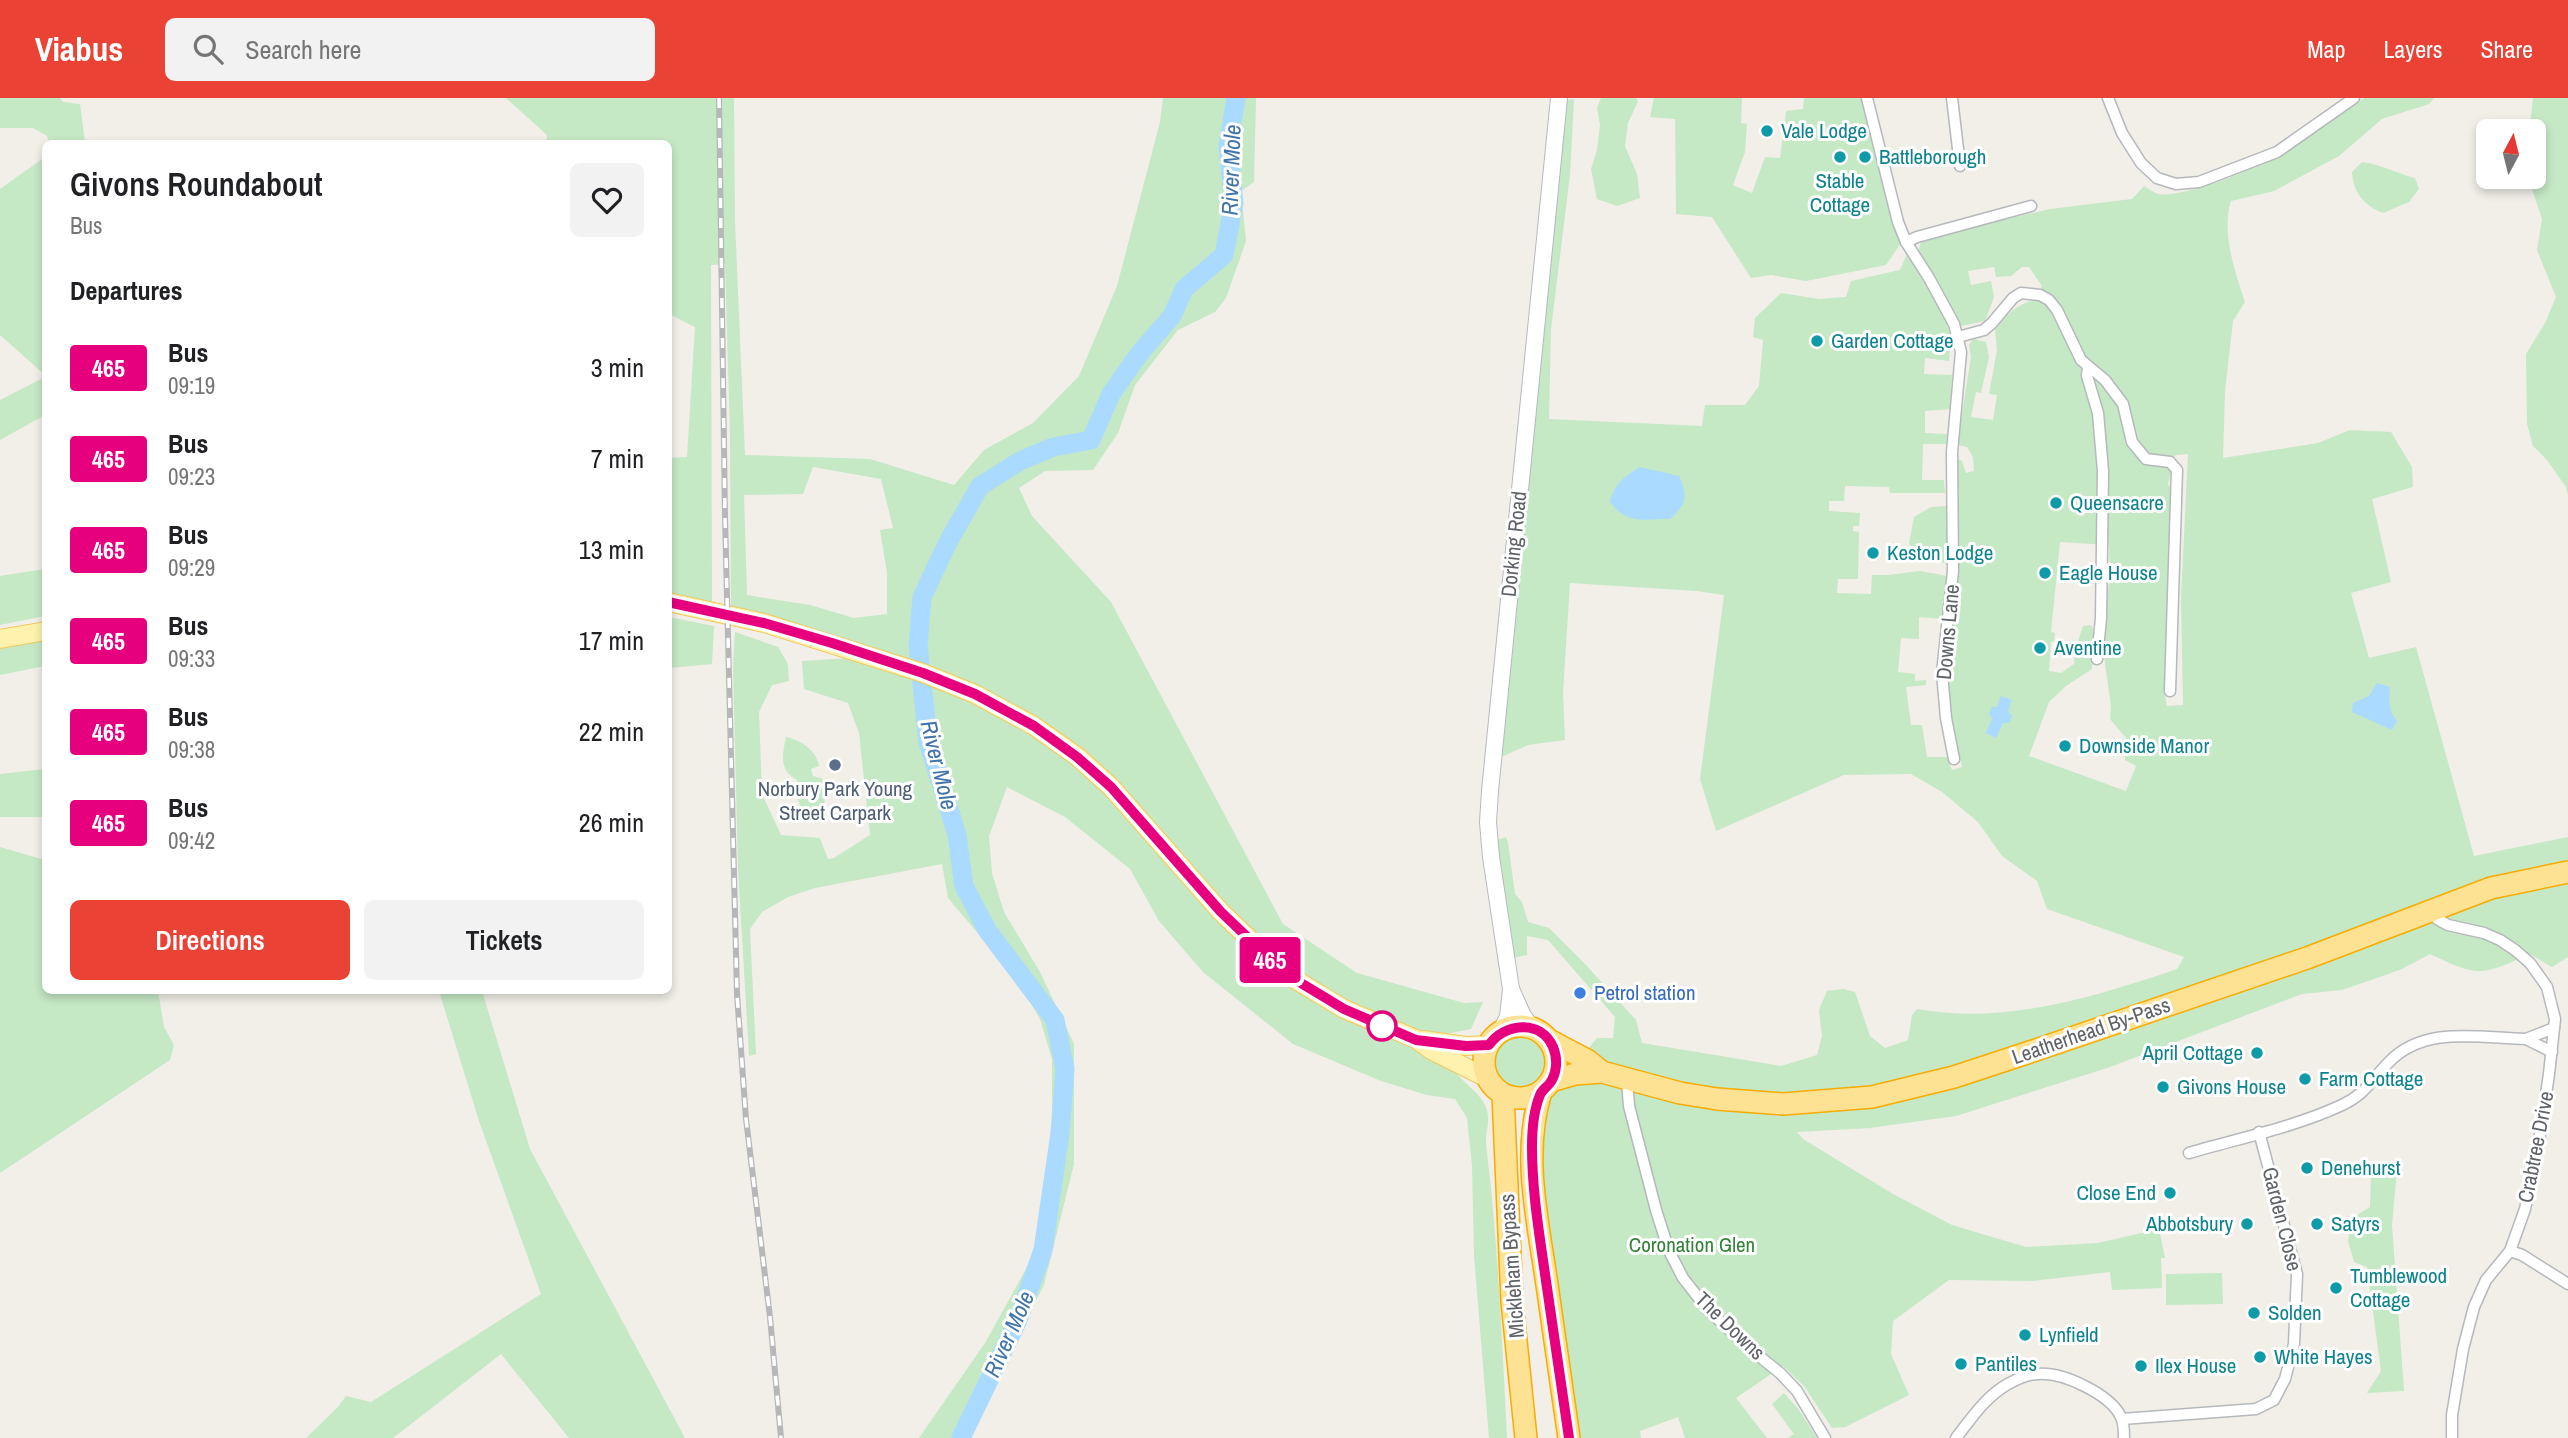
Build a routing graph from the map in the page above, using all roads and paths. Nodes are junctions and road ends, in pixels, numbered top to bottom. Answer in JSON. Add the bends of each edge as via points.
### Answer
{"nodes":[{"id":1,"x":1559,"y":98,"type":"edge"},
{"id":2,"x":1867,"y":98,"type":"edge"},
{"id":3,"x":1952,"y":98,"type":"edge"},
{"id":4,"x":2108,"y":98,"type":"edge"},
{"id":5,"x":2354,"y":98,"type":"edge"},
{"id":6,"x":1960,"y":166,"type":"dead end"},
{"id":7,"x":2031,"y":206,"type":"dead end"},
{"id":8,"x":1906,"y":242,"type":"junction"},
{"id":9,"x":1958,"y":337,"type":"junction"},
{"id":10,"x":2088,"y":367,"type":"junction"},
{"id":11,"x":672,"y":603,"type":"edge"},
{"id":12,"x":42,"y":632,"type":"edge"},
{"id":13,"x":0,"y":639,"type":"edge"},
{"id":14,"x":2097,"y":659,"type":"dead end"},
{"id":15,"x":2170,"y":691,"type":"dead end"},
{"id":16,"x":1954,"y":759,"type":"dead end"},
{"id":17,"x":2568,"y":872,"type":"edge"},
{"id":18,"x":2431,"y":911,"type":"junction"},
{"id":19,"x":1511,"y":989,"type":"junction"},
{"id":20,"x":2554,"y":1028,"type":"junction"},
{"id":21,"x":1541,"y":1034,"type":"junction"},
{"id":22,"x":1494,"y":1039,"type":"junction"},
{"id":23,"x":2526,"y":1039,"type":"junction"},
{"id":24,"x":1416,"y":1040,"type":"junction"},
{"id":25,"x":2552,"y":1052,"type":"junction"},
{"id":26,"x":1602,"y":1072,"type":"junction"},
{"id":27,"x":1627,"y":1080,"type":"junction"},
{"id":28,"x":1546,"y":1086,"type":"junction"},
{"id":29,"x":1496,"y":1087,"type":"junction"},
{"id":30,"x":2259,"y":1132,"type":"junction"},
{"id":31,"x":2189,"y":1153,"type":"dead end"},
{"id":32,"x":2510,"y":1251,"type":"junction"},
{"id":33,"x":2568,"y":1284,"type":"edge"},
{"id":34,"x":2122,"y":1419,"type":"junction"},
{"id":35,"x":1526,"y":1438,"type":"edge"},
{"id":36,"x":1569,"y":1438,"type":"edge"},
{"id":37,"x":1825,"y":1438,"type":"edge"},
{"id":38,"x":1956,"y":1438,"type":"edge"},
{"id":39,"x":2124,"y":1438,"type":"edge"},
{"id":40,"x":2452,"y":1438,"type":"edge"}],
"edges":[{"from":1,"to":19,"type":"main road","name":"Dorking Road","via":[[1489,802],[1491,857]]},
{"from":2,"to":8,"type":"street","name":"Downs Lane","via":[[1892,205]]},
{"from":3,"to":6,"type":"street"},
{"from":4,"to":5,"type":"street","via":[[2141,163],[2157,178],[2176,184],[2199,182],[2277,152]]},
{"from":7,"to":8,"type":"street"},
{"from":8,"to":9,"type":"street","name":"Downs Lane","via":[[1948,311]]},
{"from":9,"to":10,"type":"street","via":[[1984,330],[2021,293],[2040,295],[2057,310]]},
{"from":9,"to":16,"type":"street","name":"Downs Lane","via":[[1960,369],[1952,452],[1953,571],[1942,673]]},
{"from":10,"to":14,"type":"street","via":[[2103,471]]},
{"from":10,"to":15,"type":"street","via":[[2123,404],[2132,442],[2146,459],[2170,462],[2178,470]]},
{"from":11,"to":24,"type":"main road","via":[[764,623],[869,655],[975,694],[1034,726],[1111,787],[1221,912],[1286,974],[1344,1009]]},
{"from":12,"to":13,"type":"main road"},
{"from":17,"to":18,"type":"highway","name":"Leatherhead By-Pass","via":[[2491,888]]},
{"from":18,"to":20,"type":"street","name":"Crabtree Drive","via":[[2448,925],[2500,940],[2530,963],[2551,995]]},
{"from":18,"to":27,"type":"highway","name":"Leatherhead By-Pass","via":[[1966,1073],[1872,1097],[1783,1104],[1717,1099]]},
{"from":19,"to":21,"type":"main road","name":"Dorking Road","via":[[1523,1016]]},
{"from":19,"to":22,"type":"main road","name":"Dorking Road","via":[[1508,1017]]},
{"from":20,"to":23,"type":"street"},
{"from":20,"to":25,"type":"street","name":"Crabtree Drive"},
{"from":21,"to":22,"type":"highway","via":[[1511,1027]]},
{"from":21,"to":26,"type":"highway","name":"Leatherhead By-Pass"},
{"from":21,"to":28,"type":"highway","via":[[1556,1057],[1556,1069]]},
{"from":22,"to":24,"type":"main road","via":[[1466,1046]]},
{"from":22,"to":29,"type":"highway","via":[[1485,1056],[1485,1068]]},
{"from":23,"to":25,"type":"street"},
{"from":23,"to":30,"type":"street","via":[[2440,1036],[2410,1046],[2389,1061],[2355,1098]]},
{"from":24,"to":29,"type":"main road"},
{"from":25,"to":32,"type":"street","name":"Crabtree Drive","via":[[2536,1157]]},
{"from":26,"to":27,"type":"highway","name":"Leatherhead By-Pass"},
{"from":26,"to":28,"type":"highway","name":"Leatherhead By-Pass","via":[[1576,1074]]},
{"from":27,"to":37,"type":"street","name":"The Downs","via":[[1629,1106],[1656,1210],[1683,1278],[1708,1310],[1797,1391]]},
{"from":28,"to":29,"type":"highway","via":[[1522,1098]]},
{"from":28,"to":36,"type":"highway","name":"Mickleham Bypass","via":[[1532,1129],[1532,1159]]},
{"from":29,"to":35,"type":"highway","name":"Mickleham Bypass"},
{"from":30,"to":31,"type":"street"},
{"from":30,"to":34,"type":"street","name":"Garden Close","via":[[2297,1274],[2294,1344],[2285,1379],[2274,1400],[2256,1409]]},
{"from":32,"to":33,"type":"street"},
{"from":32,"to":40,"type":"street","name":"Crabtree Drive","via":[[2486,1280],[2474,1307],[2463,1349]]},
{"from":34,"to":38,"type":"street","via":[[2099,1394],[2039,1373],[1999,1390]]},
{"from":34,"to":39,"type":"street"}]}
